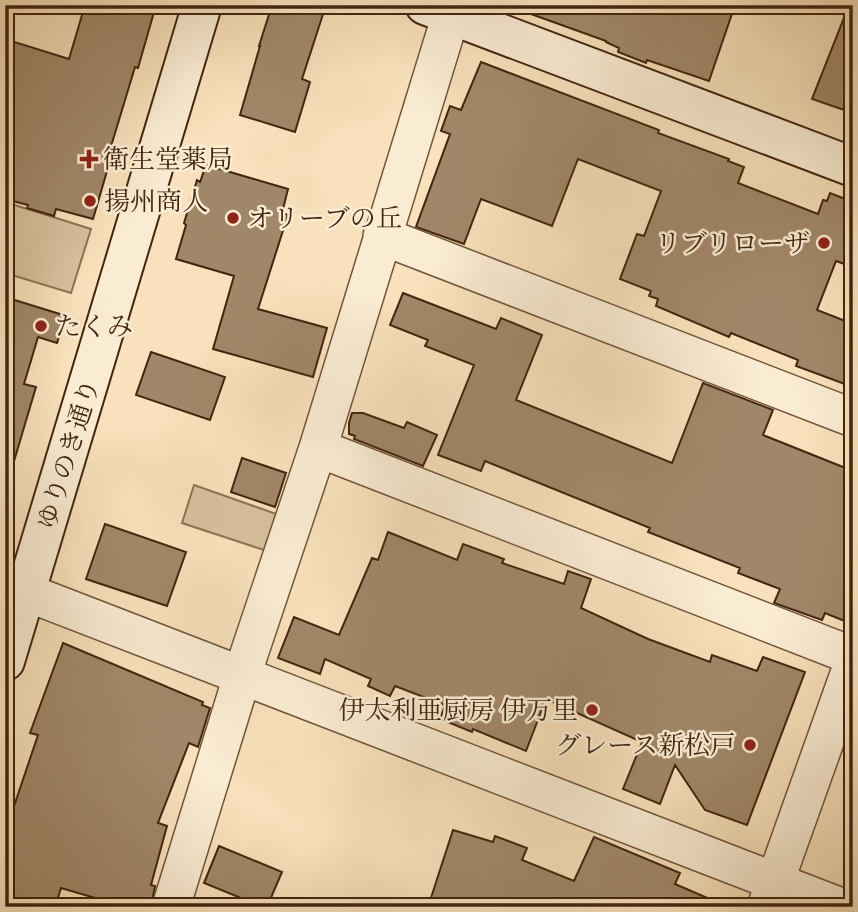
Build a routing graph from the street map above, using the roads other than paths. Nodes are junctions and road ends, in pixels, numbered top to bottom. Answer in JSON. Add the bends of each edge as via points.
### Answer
{"nodes":[{"id":1,"x":202,"y":5,"type":"edge"},
{"id":2,"x":443,"y":9,"type":"edge"},
{"id":3,"x":853,"y":167,"type":"edge"},
{"id":4,"x":382,"y":236,"type":"junction"},
{"id":5,"x":853,"y":418,"type":"edge"},
{"id":6,"x":318,"y":448,"type":"junction"},
{"id":7,"x":15,"y":589,"type":"edge"},
{"id":8,"x":853,"y":656,"type":"edge"},
{"id":9,"x":5,"y":662,"type":"edge"},
{"id":10,"x":853,"y":663,"type":"edge"},
{"id":11,"x":243,"y":676,"type":"junction"},
{"id":12,"x":770,"y":894,"type":"edge"},
{"id":13,"x":181,"y":904,"type":"edge"},
{"id":14,"x":841,"y":907,"type":"edge"}],
"edges":[{"from":1,"to":7,"type":"street","name":"ゆりのき通り"},
{"from":2,"to":3,"type":"street"},
{"from":2,"to":4,"type":"street"},
{"from":4,"to":5,"type":"street"},
{"from":4,"to":6,"type":"street"},
{"from":6,"to":8,"type":"street"},
{"from":6,"to":11,"type":"street"},
{"from":7,"to":9,"type":"street","name":"ゆりのき通り"},
{"from":7,"to":11,"type":"street"},
{"from":10,"to":12,"type":"street"},
{"from":11,"to":12,"type":"street"},
{"from":11,"to":13,"type":"street"},
{"from":12,"to":14,"type":"street"}]}
